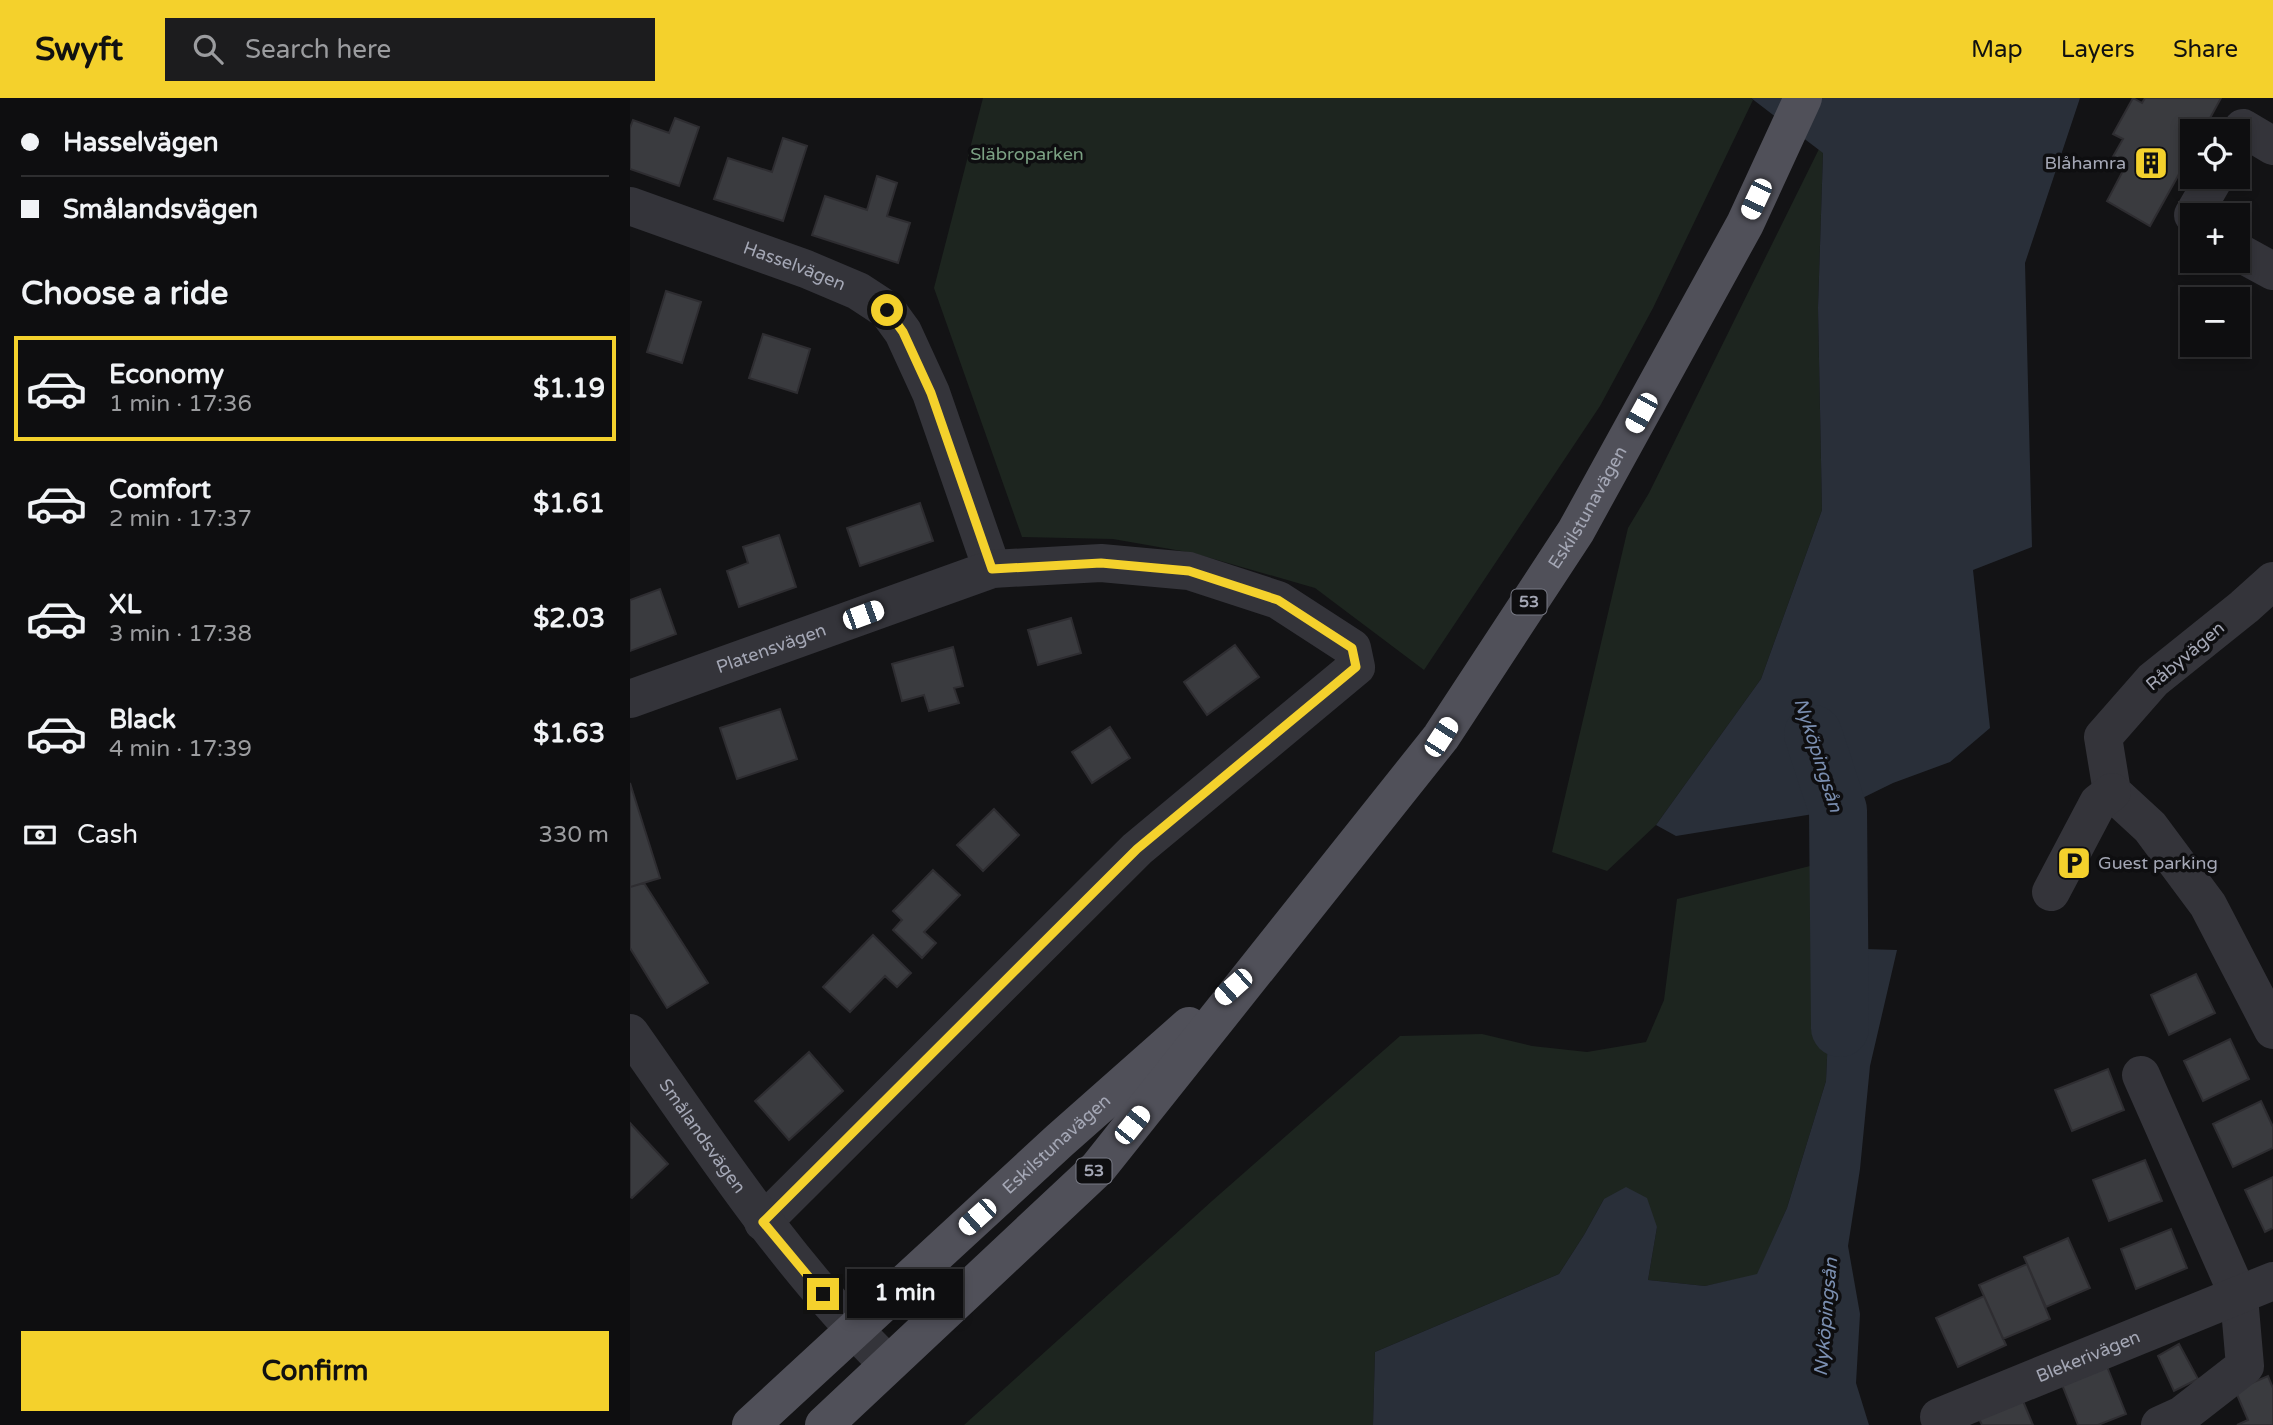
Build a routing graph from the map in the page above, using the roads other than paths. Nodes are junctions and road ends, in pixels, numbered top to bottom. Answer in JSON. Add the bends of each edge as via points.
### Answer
{"nodes":[{"id":1,"x":1803,"y":98,"type":"edge"},
{"id":2,"x":2250,"y":132,"type":"edge"},
{"id":3,"x":2273,"y":146,"type":"edge"},
{"id":4,"x":630,"y":206,"type":"edge"},
{"id":5,"x":2250,"y":259,"type":"edge"},
{"id":6,"x":2273,"y":271,"type":"edge"},
{"id":7,"x":992,"y":569,"type":"junction"},
{"id":8,"x":2273,"y":581,"type":"edge"},
{"id":9,"x":630,"y":699,"type":"edge"},
{"id":10,"x":2112,"y":792,"type":"junction"},
{"id":11,"x":2050,"y":892,"type":"dead end"},
{"id":12,"x":1271,"y":952,"type":"junction"},
{"id":13,"x":2273,"y":1030,"type":"edge"},
{"id":14,"x":630,"y":1033,"type":"edge"},
{"id":15,"x":2141,"y":1075,"type":"dead end"},
{"id":16,"x":763,"y":1222,"type":"junction"},
{"id":17,"x":2256,"y":1289,"type":"edge"},
{"id":18,"x":853,"y":1330,"type":"junction"},
{"id":19,"x":888,"y":1364,"type":"junction"},
{"id":20,"x":1939,"y":1417,"type":"dead end"},
{"id":21,"x":751,"y":1425,"type":"edge"},
{"id":22,"x":824,"y":1425,"type":"edge"},
{"id":23,"x":2160,"y":1425,"type":"edge"}],
"edges":[{"from":1,"to":12,"type":"main road","name":"Eskilstunavägen","number":"53","via":[[1745,224],[1568,542],[1441,737]]},
{"from":2,"to":3,"type":"street"},
{"from":4,"to":7,"type":"street","name":"Hasselvägen","via":[[806,269],[858,291],[887,310],[903,332],[931,393]]},
{"from":5,"to":6,"type":"street"},
{"from":7,"to":9,"type":"street","name":"Platensvägen"},
{"from":7,"to":16,"type":"street","name":"Platensvägen","via":[[1101,563],[1189,571],[1278,600],[1352,648],[1356,667],[1137,849]]},
{"from":8,"to":10,"type":"street","name":"Råbyvägen","via":[[2153,680],[2103,737]]},
{"from":10,"to":11,"type":"street","via":[[2098,803]]},
{"from":10,"to":13,"type":"street","via":[[2150,827],[2208,905]]},
{"from":12,"to":18,"type":"main road","name":"Eskilstunavägen","number":"53"},
{"from":12,"to":19,"type":"main road","name":"Eskilstunavägen","number":"53","via":[[1098,1168]]},
{"from":14,"to":16,"type":"street","name":"Smålandsvägen"},
{"from":15,"to":17,"type":"street"},
{"from":16,"to":18,"type":"street","name":"Smålandsvägen"},
{"from":17,"to":20,"type":"street","name":"Blekerivägen"},
{"from":17,"to":23,"type":"street","via":[[2245,1366],[2182,1415]]},
{"from":18,"to":19,"type":"street","name":"Smålandsvägen"},
{"from":18,"to":21,"type":"main road","name":"Eskilstunavägen","number":"53"},
{"from":19,"to":22,"type":"main road","name":"Eskilstunavägen","number":"53"}]}
